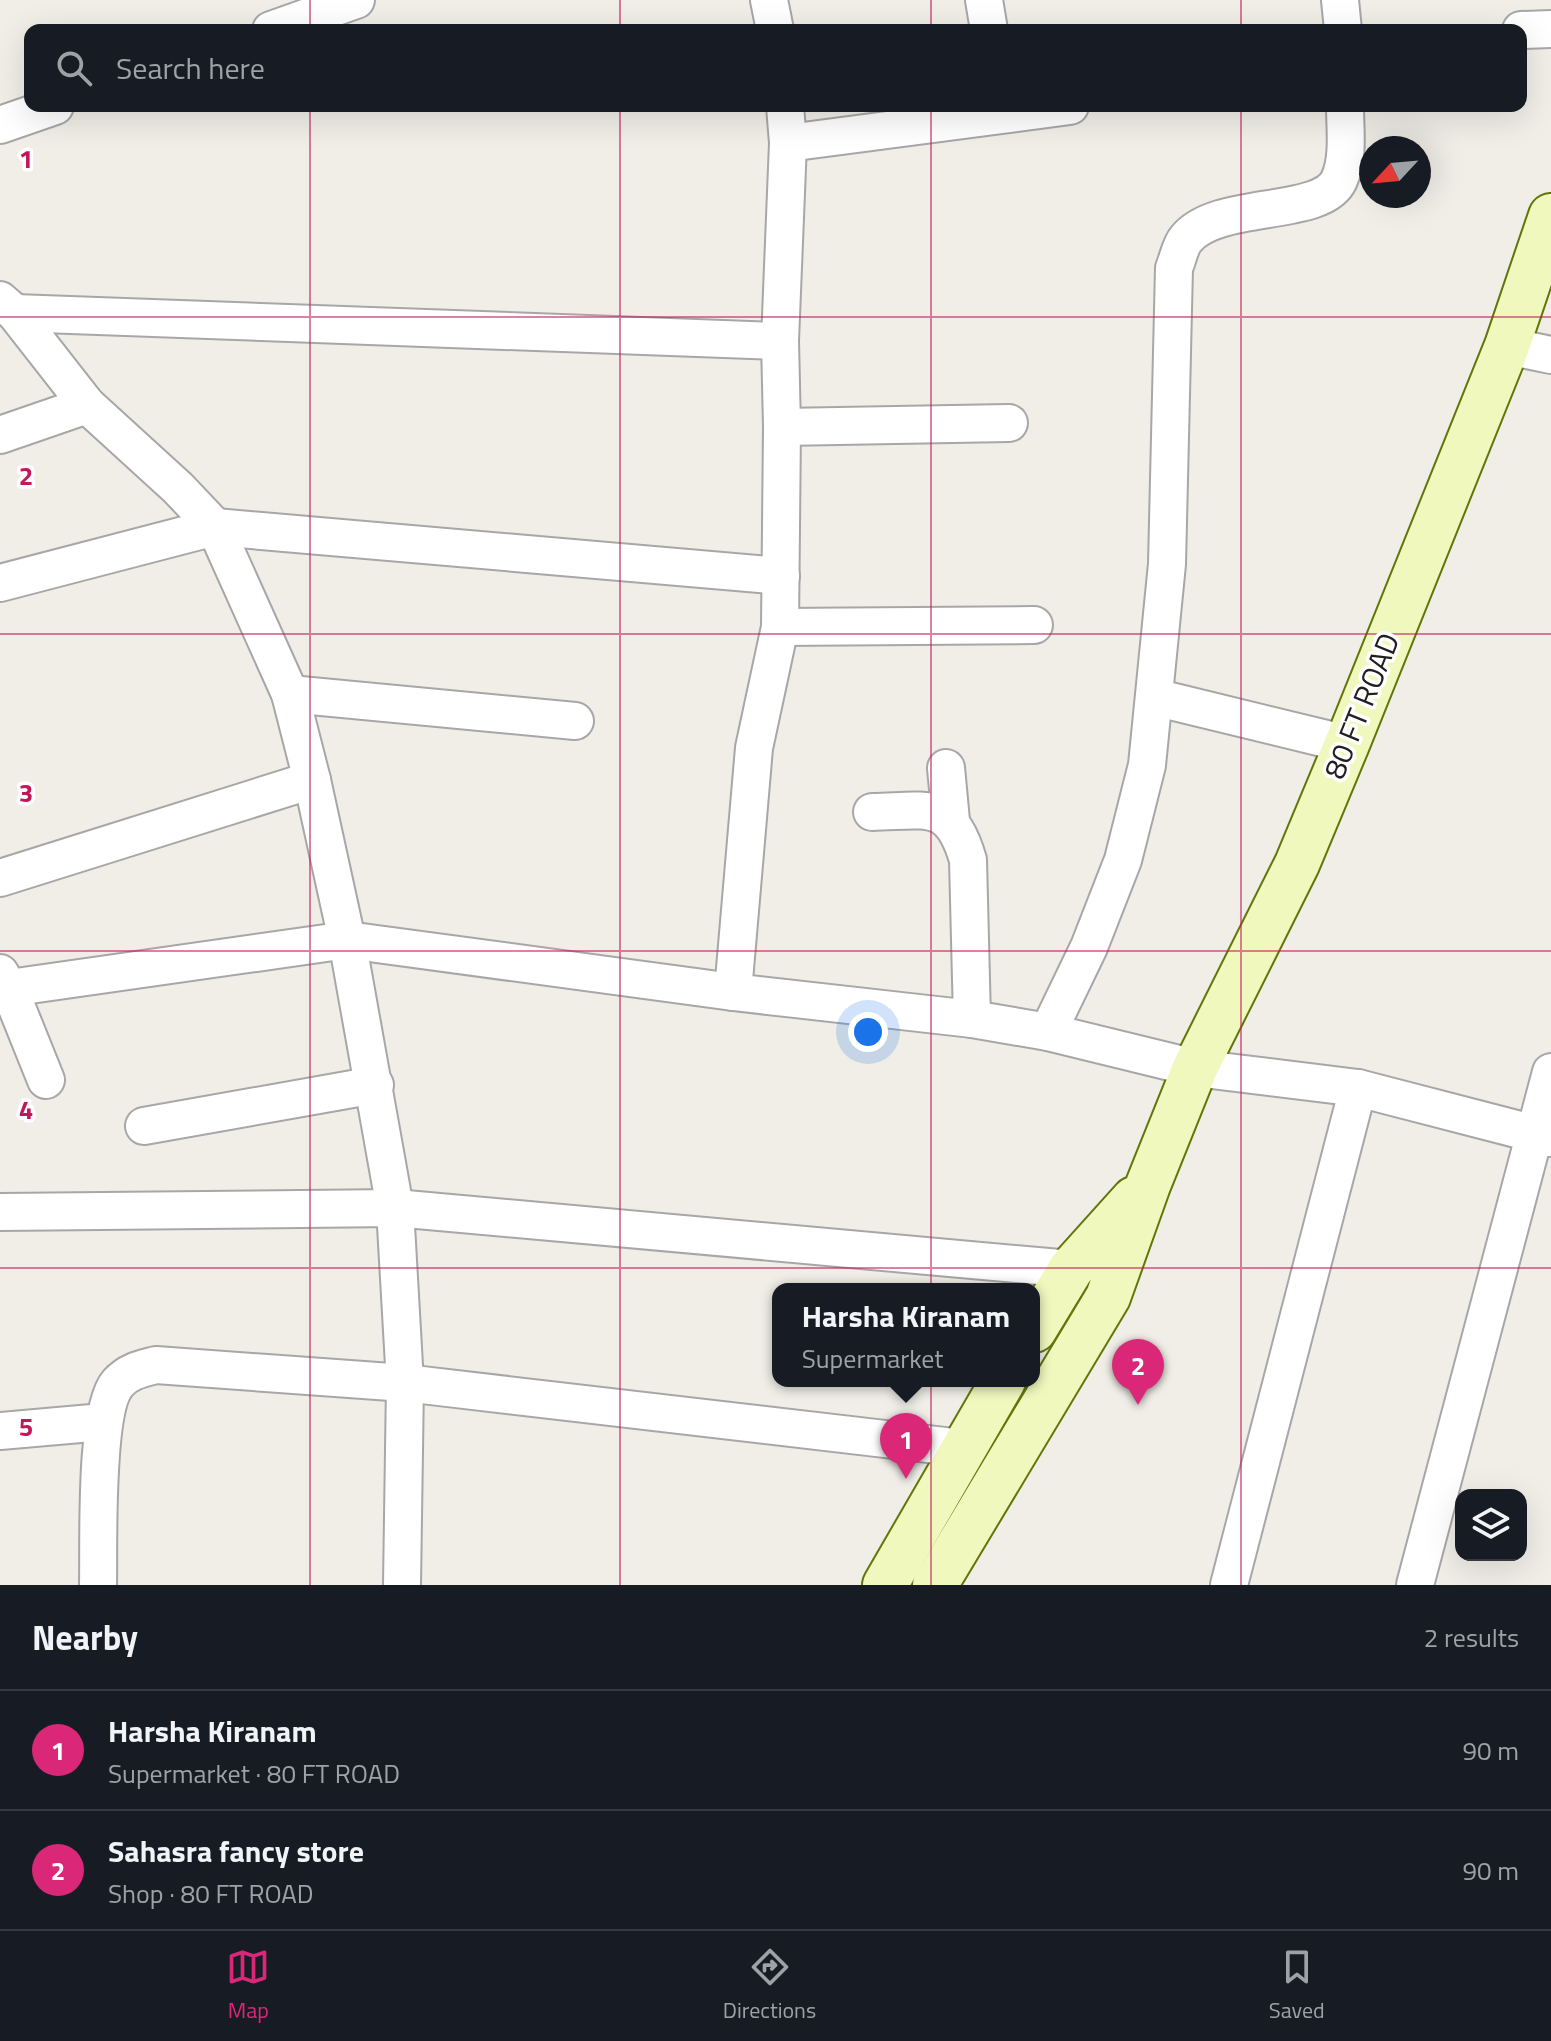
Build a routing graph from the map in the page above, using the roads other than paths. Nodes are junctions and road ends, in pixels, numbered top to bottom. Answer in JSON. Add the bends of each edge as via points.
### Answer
{"nodes":[{"id":1,"x":356,"y":0,"type":"edge"},
{"id":2,"x":769,"y":0,"type":"edge"},
{"id":3,"x":984,"y":0,"type":"edge"},
{"id":4,"x":1340,"y":0,"type":"edge"},
{"id":5,"x":288,"y":24,"type":"edge"},
{"id":6,"x":774,"y":24,"type":"edge"},
{"id":7,"x":988,"y":24,"type":"edge"},
{"id":8,"x":1342,"y":24,"type":"edge"},
{"id":9,"x":1551,"y":29,"type":"edge"},
{"id":10,"x":1527,"y":30,"type":"edge"},
{"id":11,"x":38,"y":112,"type":"edge"},
{"id":12,"x":785,"y":112,"type":"edge"},
{"id":13,"x":991,"y":112,"type":"edge"},
{"id":14,"x":1345,"y":112,"type":"edge"},
{"id":15,"x":0,"y":125,"type":"edge"},
{"id":16,"x":788,"y":143,"type":"junction"},
{"id":17,"x":1551,"y":216,"type":"edge"},
{"id":18,"x":8,"y":307,"type":"edge"},
{"id":19,"x":780,"y":341,"type":"junction"},
{"id":20,"x":1507,"y":346,"type":"junction"},
{"id":21,"x":1551,"y":355,"type":"edge"},
{"id":22,"x":87,"y":405,"type":"junction"},
{"id":23,"x":1009,"y":423,"type":"dead end"},
{"id":24,"x":782,"y":427,"type":"junction"},
{"id":25,"x":0,"y":435,"type":"edge"},
{"id":26,"x":215,"y":527,"type":"junction"},
{"id":27,"x":781,"y":576,"type":"junction"},
{"id":28,"x":0,"y":583,"type":"edge"},
{"id":29,"x":1034,"y":625,"type":"dead end"},
{"id":30,"x":780,"y":627,"type":"junction"},
{"id":31,"x":290,"y":694,"type":"junction"},
{"id":32,"x":1154,"y":697,"type":"junction"},
{"id":33,"x":575,"y":721,"type":"dead end"},
{"id":34,"x":1347,"y":744,"type":"junction"},
{"id":35,"x":946,"y":768,"type":"dead end"},
{"id":36,"x":312,"y":780,"type":"junction"},
{"id":37,"x":872,"y":812,"type":"dead end"},
{"id":38,"x":951,"y":821,"type":"junction"},
{"id":39,"x":0,"y":878,"type":"edge"},
{"id":40,"x":347,"y":940,"type":"junction"},
{"id":41,"x":5,"y":981,"type":"edge"},
{"id":42,"x":733,"y":992,"type":"junction"},
{"id":43,"x":972,"y":1019,"type":"junction"},
{"id":44,"x":1048,"y":1032,"type":"junction"},
{"id":45,"x":1195,"y":1068,"type":"junction"},
{"id":46,"x":1551,"y":1072,"type":"edge"},
{"id":47,"x":46,"y":1080,"type":"dead end"},
{"id":48,"x":375,"y":1085,"type":"junction"},
{"id":49,"x":1358,"y":1088,"type":"junction"},
{"id":50,"x":144,"y":1126,"type":"dead end"},
{"id":51,"x":1543,"y":1136,"type":"edge"},
{"id":52,"x":1148,"y":1185,"type":"junction"},
{"id":53,"x":395,"y":1208,"type":"junction"},
{"id":54,"x":0,"y":1212,"type":"edge"},
{"id":55,"x":1071,"y":1269,"type":"junction"},
{"id":56,"x":1040,"y":1320,"type":"edge"},
{"id":57,"x":405,"y":1383,"type":"junction"},
{"id":58,"x":999,"y":1387,"type":"edge"},
{"id":59,"x":103,"y":1422,"type":"junction"},
{"id":60,"x":0,"y":1431,"type":"edge"},
{"id":61,"x":962,"y":1448,"type":"junction"},
{"id":62,"x":98,"y":1585,"type":"edge"},
{"id":63,"x":402,"y":1585,"type":"edge"},
{"id":64,"x":885,"y":1585,"type":"edge"},
{"id":65,"x":935,"y":1585,"type":"edge"},
{"id":66,"x":1229,"y":1585,"type":"edge"},
{"id":67,"x":1415,"y":1585,"type":"edge"}],
"edges":[{"from":1,"to":5,"type":"street"},
{"from":2,"to":6,"type":"street"},
{"from":3,"to":7,"type":"street"},
{"from":4,"to":8,"type":"street"},
{"from":9,"to":10,"type":"street"},
{"from":11,"to":15,"type":"street"},
{"from":12,"to":16,"type":"street"},
{"from":13,"to":16,"type":"street"},
{"from":14,"to":32,"type":"street","via":[[1345,157],[1330,192],[1207,224],[1186,239],[1174,268],[1167,564]]},
{"from":16,"to":19,"type":"street"},
{"from":17,"to":20,"type":"street","name":"80 FT ROAD"},
{"from":18,"to":19,"type":"street"},
{"from":18,"to":22,"type":"street"},
{"from":19,"to":24,"type":"street"},
{"from":20,"to":21,"type":"street"},
{"from":20,"to":34,"type":"street","name":"80 FT ROAD"},
{"from":22,"to":25,"type":"street"},
{"from":22,"to":26,"type":"street"},
{"from":23,"to":24,"type":"street"},
{"from":24,"to":27,"type":"street"},
{"from":26,"to":27,"type":"street"},
{"from":26,"to":28,"type":"street"},
{"from":26,"to":31,"type":"street"},
{"from":27,"to":30,"type":"street"},
{"from":29,"to":30,"type":"street"},
{"from":30,"to":42,"type":"street","via":[[754,748]]},
{"from":31,"to":33,"type":"street"},
{"from":31,"to":36,"type":"street"},
{"from":32,"to":34,"type":"street"},
{"from":32,"to":44,"type":"street","via":[[1147,765],[1123,860]]},
{"from":34,"to":45,"type":"street","name":"80 FT ROAD","via":[[1297,864]]},
{"from":35,"to":38,"type":"street"},
{"from":36,"to":39,"type":"street"},
{"from":36,"to":40,"type":"street"},
{"from":37,"to":38,"type":"street","via":[[930,811]]},
{"from":38,"to":43,"type":"street","via":[[968,860]]},
{"from":40,"to":41,"type":"street"},
{"from":40,"to":42,"type":"street"},
{"from":40,"to":48,"type":"street"},
{"from":41,"to":47,"type":"street"},
{"from":42,"to":43,"type":"street"},
{"from":43,"to":44,"type":"street"},
{"from":44,"to":45,"type":"street"},
{"from":45,"to":49,"type":"street"},
{"from":45,"to":52,"type":"street","name":"80 FT ROAD"},
{"from":46,"to":51,"type":"street"},
{"from":48,"to":50,"type":"street"},
{"from":48,"to":53,"type":"street"},
{"from":49,"to":51,"type":"street"},
{"from":49,"to":66,"type":"street"},
{"from":51,"to":67,"type":"street"},
{"from":52,"to":55,"type":"street","name":"80 FT ROAD"},
{"from":52,"to":65,"type":"street","name":"80 FT ROAD","via":[[1108,1297]]},
{"from":53,"to":54,"type":"street"},
{"from":53,"to":55,"type":"street"},
{"from":53,"to":57,"type":"street"},
{"from":55,"to":56,"type":"street","name":"80 FT ROAD"},
{"from":57,"to":59,"type":"street","via":[[156,1365],[134,1370],[116,1385]]},
{"from":57,"to":61,"type":"street"},
{"from":57,"to":63,"type":"street"},
{"from":58,"to":61,"type":"street"},
{"from":59,"to":60,"type":"street"},
{"from":59,"to":62,"type":"street"},
{"from":61,"to":64,"type":"street"}]}
